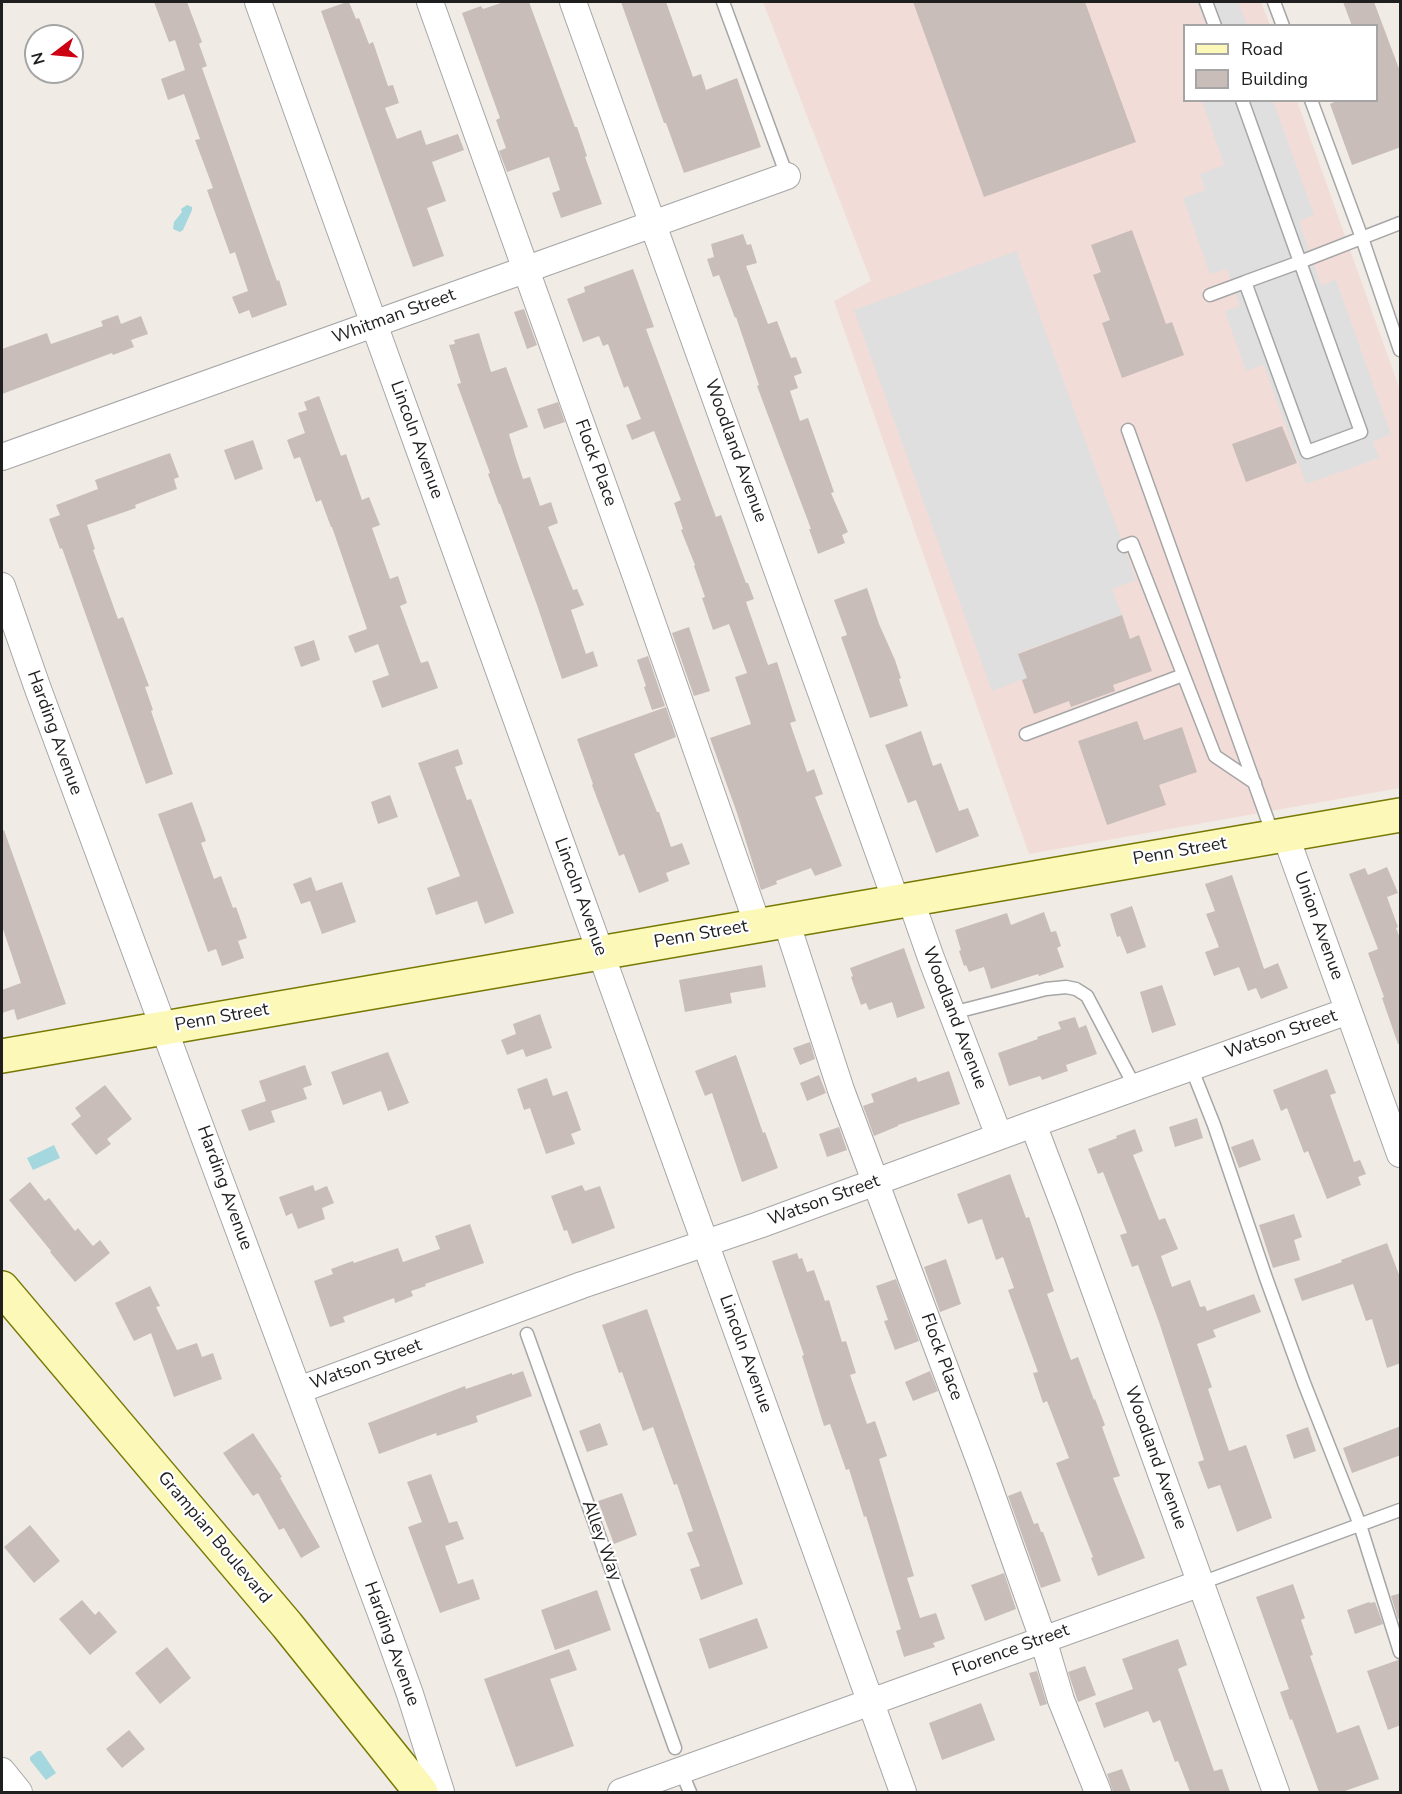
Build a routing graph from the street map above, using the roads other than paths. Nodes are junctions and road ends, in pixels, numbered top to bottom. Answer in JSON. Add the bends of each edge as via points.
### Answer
{"nodes":[{"id":1,"x":258,"y":2,"type":"edge"},
{"id":2,"x":430,"y":2,"type":"edge"},
{"id":3,"x":573,"y":2,"type":"edge"},
{"id":4,"x":723,"y":2,"type":"edge"},
{"id":5,"x":1206,"y":2,"type":"edge"},
{"id":6,"x":1274,"y":2,"type":"edge"},
{"id":7,"x":1214,"y":24,"type":"edge"},
{"id":8,"x":1282,"y":24,"type":"edge"},
{"id":9,"x":1243,"y":102,"type":"edge"},
{"id":10,"x":1312,"y":102,"type":"edge"},
{"id":11,"x":787,"y":176,"type":"joint"},
{"id":12,"x":653,"y":224,"type":"junction"},
{"id":13,"x":1401,"y":224,"type":"edge"},
{"id":14,"x":1362,"y":238,"type":"junction"},
{"id":15,"x":1300,"y":262,"type":"junction"},
{"id":16,"x":525,"y":269,"type":"junction"},
{"id":17,"x":1245,"y":282,"type":"junction"},
{"id":18,"x":1210,"y":295,"type":"dead end"},
{"id":19,"x":374,"y":324,"type":"junction"},
{"id":20,"x":1401,"y":350,"type":"edge"},
{"id":21,"x":1128,"y":429,"type":"dead end"},
{"id":22,"x":2,"y":458,"type":"edge"},
{"id":23,"x":1124,"y":546,"type":"dead end"},
{"id":24,"x":2,"y":586,"type":"edge"},
{"id":25,"x":1184,"y":675,"type":"junction"},
{"id":26,"x":1026,"y":734,"type":"dead end"},
{"id":27,"x":1254,"y":783,"type":"junction"},
{"id":28,"x":1401,"y":815,"type":"edge"},
{"id":29,"x":1280,"y":835,"type":"junction"},
{"id":30,"x":903,"y":900,"type":"junction"},
{"id":31,"x":772,"y":923,"type":"junction"},
{"id":32,"x":600,"y":953,"type":"junction"},
{"id":33,"x":1348,"y":1011,"type":"junction"},
{"id":34,"x":952,"y":1013,"type":"junction"},
{"id":35,"x":165,"y":1029,"type":"junction"},
{"id":36,"x":2,"y":1056,"type":"edge"},
{"id":37,"x":1191,"y":1067,"type":"junction"},
{"id":38,"x":1135,"y":1087,"type":"junction"},
{"id":39,"x":1033,"y":1124,"type":"junction"},
{"id":40,"x":999,"y":1136,"type":"junction"},
{"id":41,"x":1401,"y":1154,"type":"edge"},
{"id":42,"x":877,"y":1182,"type":"junction"},
{"id":43,"x":705,"y":1242,"type":"junction"},
{"id":44,"x":2,"y":1288,"type":"edge"},
{"id":45,"x":527,"y":1334,"type":"dead end"},
{"id":46,"x":299,"y":1390,"type":"junction"},
{"id":47,"x":1401,"y":1510,"type":"edge"},
{"id":48,"x":1360,"y":1525,"type":"junction"},
{"id":49,"x":1200,"y":1582,"type":"junction"},
{"id":50,"x":1043,"y":1639,"type":"junction"},
{"id":51,"x":1401,"y":1652,"type":"edge"},
{"id":52,"x":870,"y":1702,"type":"junction"},
{"id":53,"x":2,"y":1771,"type":"edge"},
{"id":54,"x":682,"y":1771,"type":"edge"},
{"id":55,"x":19,"y":1792,"type":"edge"},
{"id":56,"x":421,"y":1792,"type":"edge"},
{"id":57,"x":441,"y":1792,"type":"edge"},
{"id":58,"x":621,"y":1792,"type":"edge"},
{"id":59,"x":903,"y":1792,"type":"edge"},
{"id":60,"x":1098,"y":1792,"type":"edge"},
{"id":61,"x":1276,"y":1792,"type":"edge"}],
"edges":[{"from":1,"to":19,"type":"street","name":"Lincoln Avenue"},
{"from":2,"to":16,"type":"street","name":"Flock Place"},
{"from":3,"to":12,"type":"street","name":"Woodland Avenue"},
{"from":4,"to":11,"type":"lane"},
{"from":5,"to":7,"type":"lane"},
{"from":6,"to":8,"type":"lane"},
{"from":9,"to":15,"type":"lane"},
{"from":10,"to":14,"type":"lane"},
{"from":11,"to":12,"type":"street","name":"Whitman Street"},
{"from":12,"to":16,"type":"street","name":"Whitman Street"},
{"from":12,"to":30,"type":"street","name":"Woodland Avenue"},
{"from":13,"to":14,"type":"lane"},
{"from":14,"to":15,"type":"lane"},
{"from":14,"to":20,"type":"lane"},
{"from":15,"to":17,"type":"lane"},
{"from":15,"to":17,"type":"lane","via":[[1361,432],[1307,452]]},
{"from":16,"to":19,"type":"street","name":"Whitman Street"},
{"from":16,"to":31,"type":"street","name":"Flock Place","via":[[639,585]]},
{"from":17,"to":18,"type":"lane"},
{"from":19,"to":22,"type":"street","name":"Whitman Street"},
{"from":19,"to":32,"type":"street","name":"Lincoln Avenue"},
{"from":21,"to":27,"type":"lane"},
{"from":23,"to":25,"type":"lane","via":[[1132,543]]},
{"from":24,"to":35,"type":"street","name":"Harding Avenue"},
{"from":25,"to":26,"type":"lane"},
{"from":25,"to":27,"type":"lane","via":[[1215,756]]},
{"from":27,"to":29,"type":"lane"},
{"from":28,"to":29,"type":"street","name":"Penn Street"},
{"from":29,"to":30,"type":"street","name":"Penn Street"},
{"from":29,"to":33,"type":"street","name":"Union Avenue"},
{"from":30,"to":31,"type":"street","name":"Penn Street"},
{"from":30,"to":34,"type":"street","name":"Woodland Avenue"},
{"from":31,"to":32,"type":"street","name":"Penn Street"},
{"from":31,"to":42,"type":"street","name":"Flock Place"},
{"from":32,"to":35,"type":"street","name":"Penn Street"},
{"from":32,"to":43,"type":"street","name":"Lincoln Avenue"},
{"from":33,"to":37,"type":"street","name":"Watson Street"},
{"from":33,"to":41,"type":"street","name":"Union Avenue"},
{"from":34,"to":38,"type":"lane","via":[[1046,989],[1076,989],[1087,996]]},
{"from":34,"to":40,"type":"street","name":"Woodland Avenue"},
{"from":35,"to":36,"type":"street","name":"Penn Street"},
{"from":35,"to":46,"type":"street","name":"Harding Avenue"},
{"from":37,"to":38,"type":"street","name":"Watson Street"},
{"from":37,"to":48,"type":"lane","via":[[1304,1383]]},
{"from":38,"to":39,"type":"street","name":"Watson Street"},
{"from":39,"to":40,"type":"street","name":"Watson Street"},
{"from":39,"to":49,"type":"street","name":"Woodland Avenue"},
{"from":40,"to":42,"type":"street","name":"Watson Street"},
{"from":42,"to":43,"type":"street","name":"Watson Street"},
{"from":42,"to":50,"type":"street","name":"Flock Place"},
{"from":43,"to":46,"type":"street","name":"Watson Street"},
{"from":43,"to":52,"type":"street","name":"Lincoln Avenue"},
{"from":44,"to":56,"type":"street","name":"Grampian Boulevard","via":[[287,1625]]},
{"from":45,"to":54,"type":"lane","name":"Alley Way"},
{"from":46,"to":57,"type":"street","name":"Harding Avenue","via":[[406,1683]]},
{"from":47,"to":48,"type":"lane","name":"Florence Street"},
{"from":48,"to":49,"type":"lane","name":"Florence Street"},
{"from":48,"to":51,"type":"lane"},
{"from":49,"to":50,"type":"street","name":"Florence Street"},
{"from":49,"to":61,"type":"street","name":"Woodland Avenue"},
{"from":50,"to":52,"type":"street","name":"Florence Street"},
{"from":50,"to":60,"type":"street","name":"Flock Place","via":[[1061,1700]]},
{"from":52,"to":54,"type":"street","name":"Florence Street"},
{"from":52,"to":59,"type":"street","name":"Lincoln Avenue"},
{"from":53,"to":55,"type":"street"},
{"from":54,"to":58,"type":"street","name":"Florence Street"}]}
